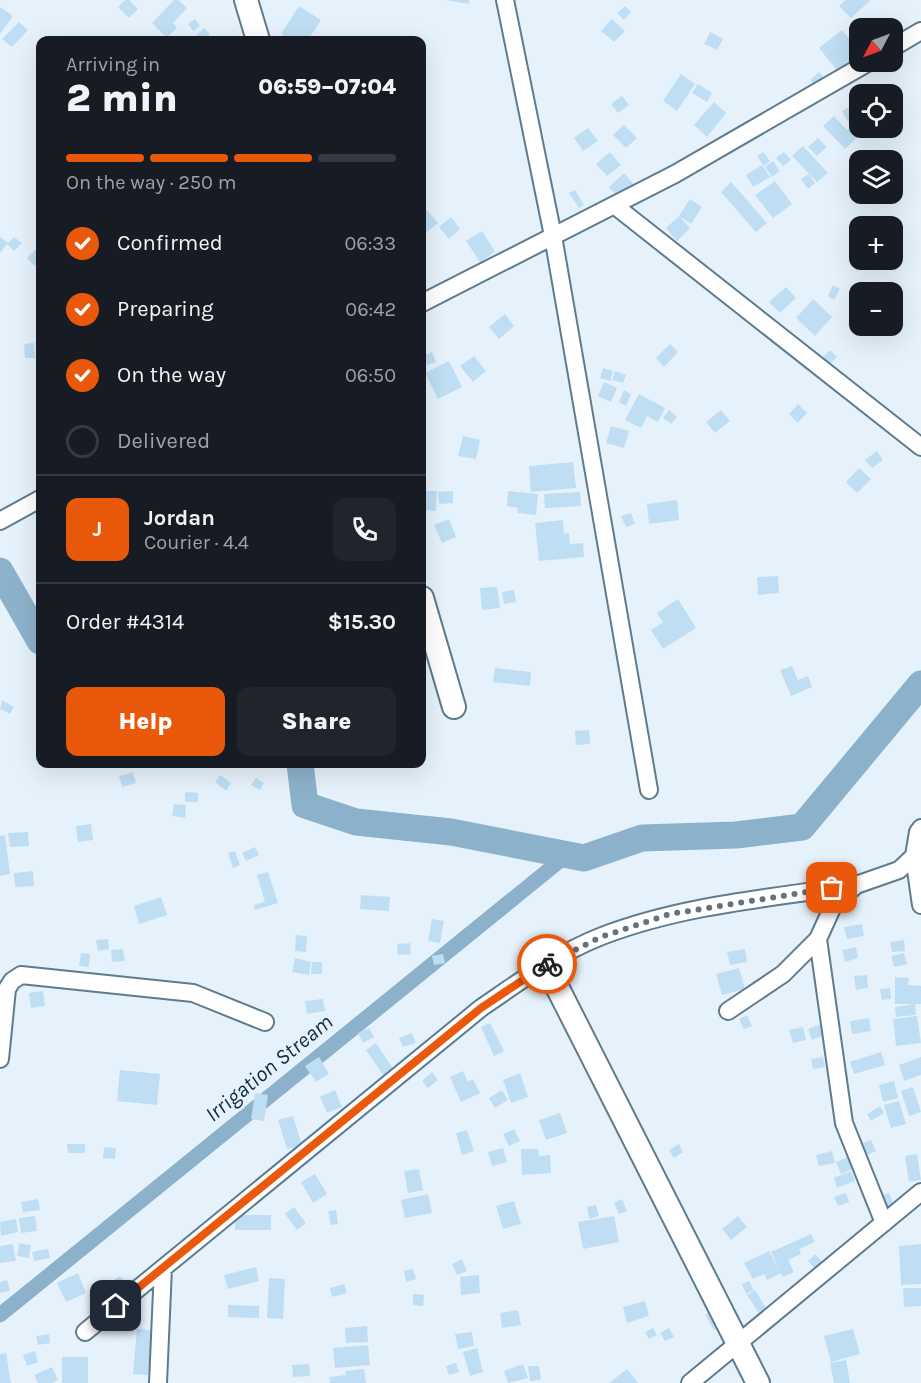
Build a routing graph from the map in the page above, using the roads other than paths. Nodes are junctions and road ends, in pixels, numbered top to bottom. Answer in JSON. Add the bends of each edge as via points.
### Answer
{"nodes":[{"id":1,"x":246,"y":0,"type":"edge"},
{"id":2,"x":505,"y":0,"type":"edge"},
{"id":3,"x":921,"y":31,"type":"edge"},
{"id":4,"x":257,"y":36,"type":"edge"},
{"id":5,"x":903,"y":42,"type":"edge"},
{"id":6,"x":852,"y":72,"type":"edge"},
{"id":7,"x":614,"y":205,"type":"junction"},
{"id":8,"x":553,"y":236,"type":"junction"},
{"id":9,"x":426,"y":301,"type":"edge"},
{"id":10,"x":921,"y":447,"type":"edge"},
{"id":11,"x":36,"y":501,"type":"edge"},
{"id":12,"x":0,"y":521,"type":"edge"},
{"id":13,"x":426,"y":612,"type":"edge"},
{"id":14,"x":454,"y":707,"type":"dead end"},
{"id":15,"x":649,"y":790,"type":"dead end"},
{"id":16,"x":921,"y":828,"type":"edge"},
{"id":17,"x":914,"y":856,"type":"junction"},
{"id":18,"x":856,"y":885,"type":"junction"},
{"id":19,"x":921,"y":905,"type":"edge"},
{"id":20,"x":818,"y":939,"type":"junction"},
{"id":21,"x":546,"y":964,"type":"junction"},
{"id":22,"x":6,"y":980,"type":"edge"},
{"id":23,"x":728,"y":1011,"type":"dead end"},
{"id":24,"x":265,"y":1022,"type":"dead end"},
{"id":25,"x":0,"y":1056,"type":"edge"},
{"id":26,"x":921,"y":1192,"type":"edge"},
{"id":27,"x":884,"y":1223,"type":"junction"},
{"id":28,"x":163,"y":1268,"type":"junction"},
{"id":29,"x":85,"y":1332,"type":"dead end"},
{"id":30,"x":739,"y":1344,"type":"junction"},
{"id":31,"x":158,"y":1383,"type":"edge"},
{"id":32,"x":690,"y":1383,"type":"edge"},
{"id":33,"x":758,"y":1383,"type":"edge"}],
"edges":[{"from":1,"to":4,"type":"street"},
{"from":2,"to":8,"type":"street"},
{"from":3,"to":5,"type":"street"},
{"from":6,"to":7,"type":"street"},
{"from":7,"to":8,"type":"street"},
{"from":7,"to":10,"type":"street"},
{"from":8,"to":9,"type":"street"},
{"from":8,"to":15,"type":"street"},
{"from":11,"to":12,"type":"street"},
{"from":13,"to":14,"type":"street"},
{"from":16,"to":17,"type":"street"},
{"from":17,"to":18,"type":"street","via":[[899,870]]},
{"from":17,"to":19,"type":"street"},
{"from":18,"to":20,"type":"street","via":[[833,906]]},
{"from":18,"to":21,"type":"street","via":[[670,914],[601,937]]},
{"from":20,"to":23,"type":"street","via":[[783,974]]},
{"from":20,"to":27,"type":"street","via":[[844,1123]]},
{"from":21,"to":28,"type":"street","via":[[481,1008]]},
{"from":21,"to":30,"type":"street"},
{"from":22,"to":24,"type":"street","via":[[21,975],[193,993]]},
{"from":22,"to":25,"type":"street"},
{"from":26,"to":27,"type":"street"},
{"from":27,"to":30,"type":"street"},
{"from":28,"to":29,"type":"street"},
{"from":28,"to":31,"type":"street"},
{"from":30,"to":32,"type":"street"},
{"from":30,"to":33,"type":"street"}]}
